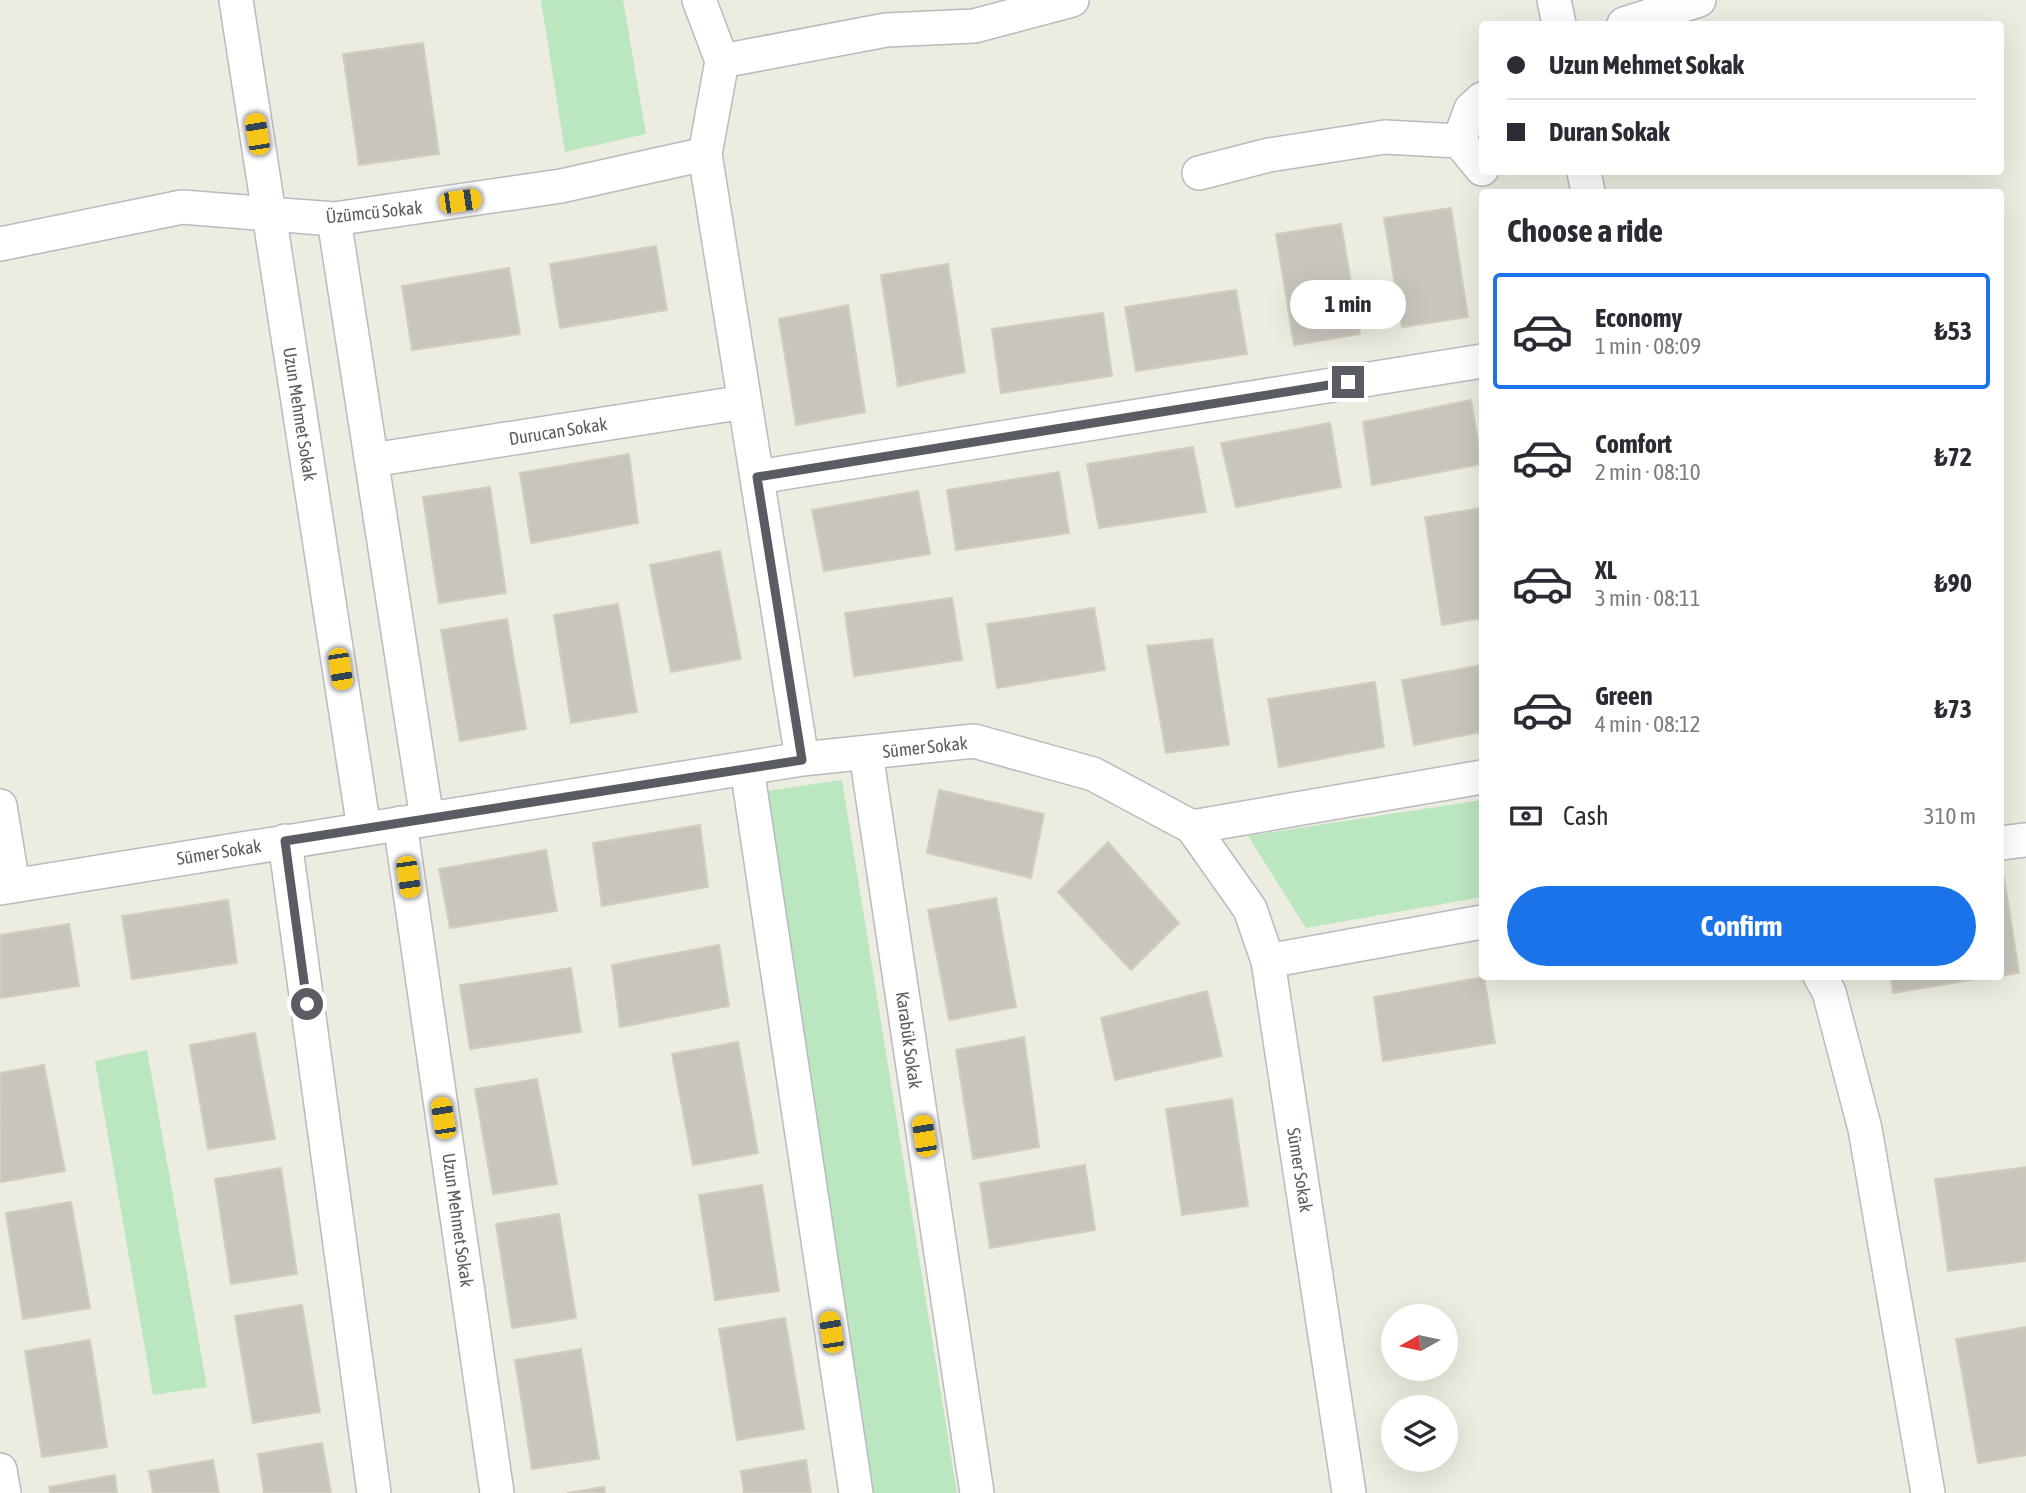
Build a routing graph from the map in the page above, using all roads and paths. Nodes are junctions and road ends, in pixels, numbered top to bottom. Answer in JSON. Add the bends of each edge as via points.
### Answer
{"nodes":[{"id":1,"x":236,"y":0,"type":"edge"},
{"id":2,"x":699,"y":0,"type":"edge"},
{"id":3,"x":1072,"y":0,"type":"edge"},
{"id":4,"x":1554,"y":0,"type":"edge"},
{"id":5,"x":1699,"y":0,"type":"edge"},
{"id":6,"x":1558,"y":21,"type":"edge"},
{"id":7,"x":1633,"y":21,"type":"edge"},
{"id":8,"x":722,"y":61,"type":"junction"},
{"id":9,"x":1479,"y":102,"type":"edge"},
{"id":10,"x":1459,"y":141,"type":"junction"},
{"id":11,"x":705,"y":154,"type":"junction"},
{"id":12,"x":1479,"y":165,"type":"edge"},
{"id":13,"x":1199,"y":173,"type":"dead end"},
{"id":14,"x":269,"y":215,"type":"junction"},
{"id":15,"x":334,"y":219,"type":"junction"},
{"id":16,"x":0,"y":244,"type":"edge"},
{"id":17,"x":1479,"y":361,"type":"edge"},
{"id":18,"x":745,"y":402,"type":"junction"},
{"id":19,"x":372,"y":460,"type":"junction"},
{"id":20,"x":757,"y":477,"type":"junction"},
{"id":21,"x":866,"y":752,"type":"junction"},
{"id":22,"x":802,"y":760,"type":"junction"},
{"id":23,"x":747,"y":768,"type":"junction"},
{"id":24,"x":1479,"y":778,"type":"edge"},
{"id":25,"x":0,"y":806,"type":"edge"},
{"id":26,"x":414,"y":821,"type":"junction"},
{"id":27,"x":1192,"y":827,"type":"junction"},
{"id":28,"x":364,"y":829,"type":"junction"},
{"id":29,"x":2026,"y":840,"type":"edge"},
{"id":30,"x":285,"y":841,"type":"junction"},
{"id":31,"x":2004,"y":843,"type":"edge"},
{"id":32,"x":7,"y":887,"type":"edge"},
{"id":33,"x":1479,"y":923,"type":"edge"},
{"id":34,"x":1268,"y":961,"type":"junction"},
{"id":35,"x":1822,"y":980,"type":"edge"},
{"id":36,"x":0,"y":1470,"type":"edge"},
{"id":37,"x":4,"y":1493,"type":"edge"},
{"id":38,"x":374,"y":1493,"type":"edge"},
{"id":39,"x":497,"y":1493,"type":"edge"},
{"id":40,"x":856,"y":1493,"type":"edge"},
{"id":41,"x":977,"y":1493,"type":"edge"},
{"id":42,"x":1349,"y":1493,"type":"edge"},
{"id":43,"x":1928,"y":1493,"type":"edge"}],
"edges":[{"from":1,"to":14,"type":"street","name":"Uzun Mehmet Sokak"},
{"from":2,"to":8,"type":"street"},
{"from":3,"to":8,"type":"street","via":[[974,26],[886,30]]},
{"from":4,"to":6,"type":"street"},
{"from":5,"to":7,"type":"street"},
{"from":8,"to":11,"type":"street"},
{"from":9,"to":10,"type":"street","via":[[1471,109]]},
{"from":10,"to":12,"type":"street"},
{"from":10,"to":13,"type":"street","via":[[1385,137],[1269,155]]},
{"from":11,"to":15,"type":"street","name":"Üzümcü Sokak","via":[[561,186]]},
{"from":11,"to":18,"type":"street"},
{"from":14,"to":15,"type":"street","name":"Üzümcü Sokak"},
{"from":14,"to":16,"type":"street","name":"Üzümcü Sokak","via":[[182,207]]},
{"from":14,"to":28,"type":"street","name":"Uzun Mehmet Sokak"},
{"from":15,"to":19,"type":"street","name":"Uzun Mehmet Sokak"},
{"from":17,"to":20,"type":"street"},
{"from":18,"to":19,"type":"street","name":"Durucan Sokak"},
{"from":18,"to":20,"type":"street"},
{"from":19,"to":26,"type":"street","name":"Uzun Mehmet Sokak"},
{"from":20,"to":22,"type":"street"},
{"from":21,"to":22,"type":"street","name":"Sümer Sokak"},
{"from":21,"to":27,"type":"street","name":"Sümer Sokak","via":[[974,741],[1093,774]]},
{"from":21,"to":41,"type":"street","name":"Karabük Sokak"},
{"from":22,"to":23,"type":"street","name":"Sümer Sokak"},
{"from":23,"to":26,"type":"street","name":"Sümer Sokak"},
{"from":23,"to":40,"type":"street"},
{"from":24,"to":27,"type":"street"},
{"from":25,"to":32,"type":"street"},
{"from":26,"to":28,"type":"street","name":"Sümer Sokak"},
{"from":26,"to":39,"type":"street","name":"Uzun Mehmet Sokak"},
{"from":27,"to":34,"type":"street","name":"Sümer Sokak","via":[[1250,909]]},
{"from":28,"to":30,"type":"street","name":"Sümer Sokak"},
{"from":29,"to":31,"type":"street"},
{"from":30,"to":32,"type":"street","name":"Sümer Sokak"},
{"from":30,"to":38,"type":"street"},
{"from":33,"to":34,"type":"street"},
{"from":34,"to":42,"type":"street","name":"Sümer Sokak"},
{"from":35,"to":43,"type":"street","via":[[1865,1129]]},
{"from":36,"to":37,"type":"street"}]}
